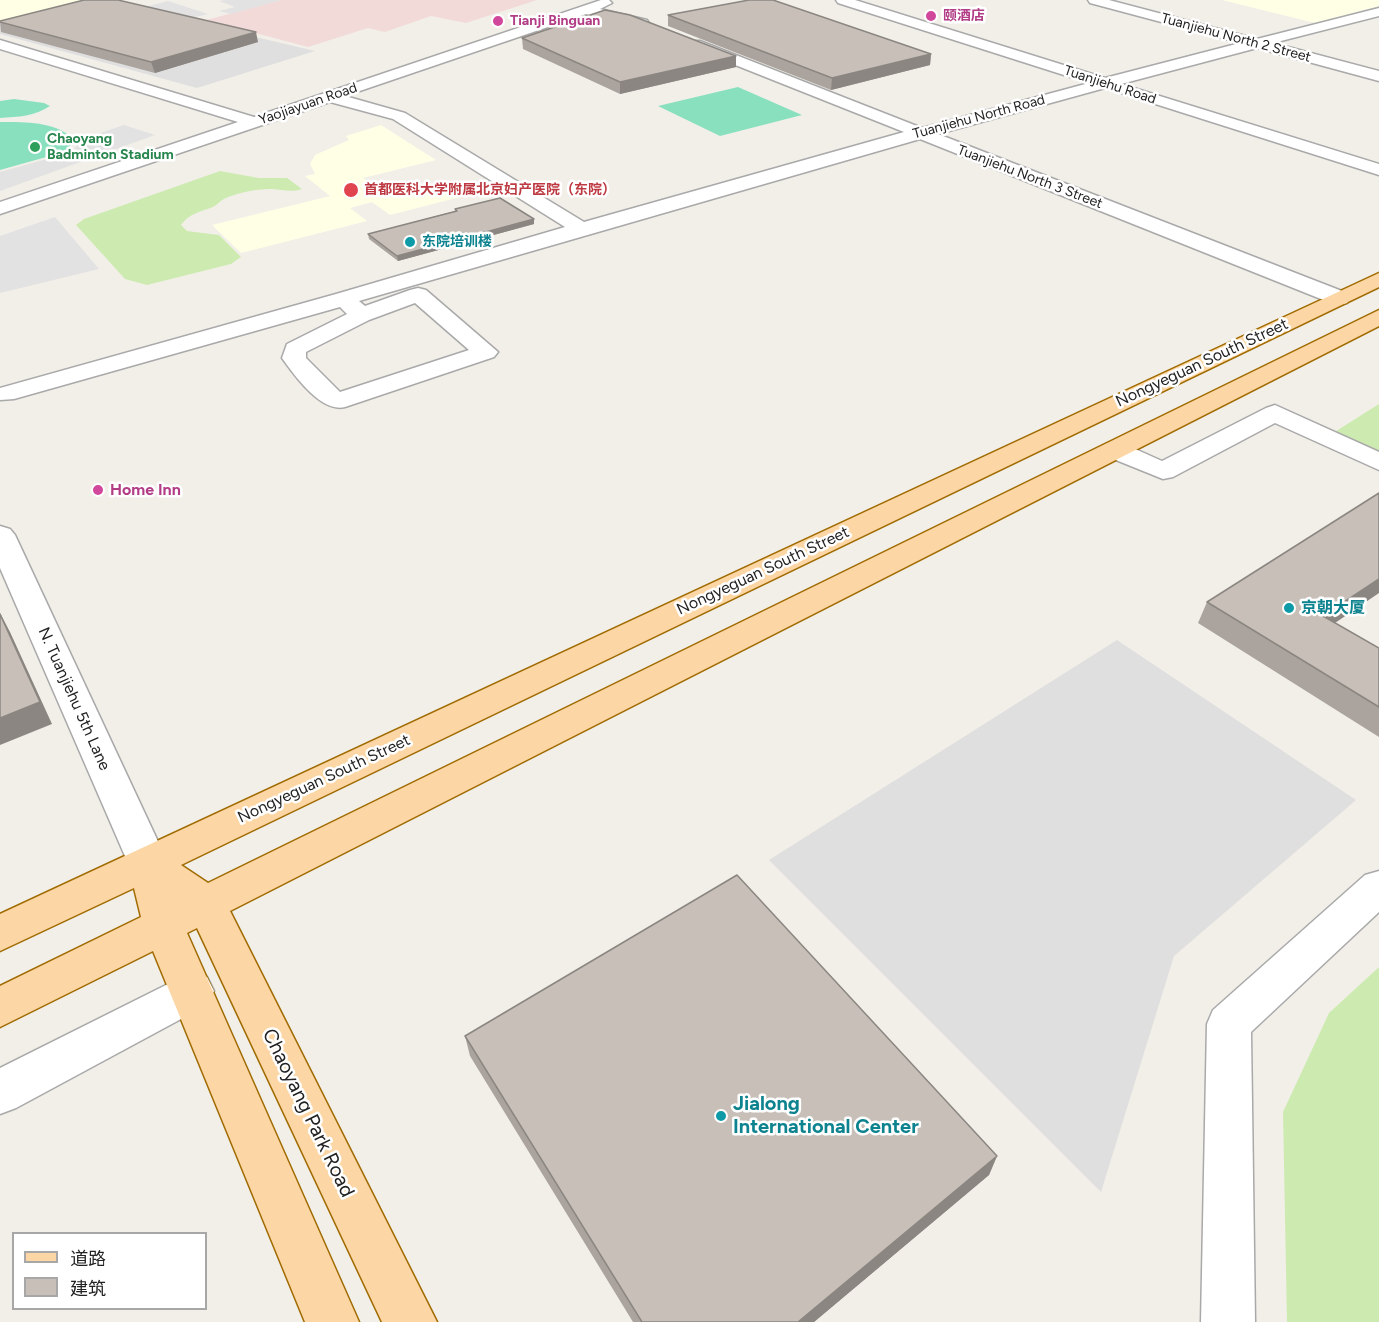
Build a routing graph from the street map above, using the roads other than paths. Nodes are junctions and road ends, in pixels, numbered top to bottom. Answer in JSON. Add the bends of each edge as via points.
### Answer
{"nodes":[{"id":1,"x":616,"y":0,"type":"edge"},
{"id":2,"x":842,"y":0,"type":"edge"},
{"id":3,"x":1094,"y":0,"type":"edge"},
{"id":4,"x":585,"y":10,"type":"junction"},
{"id":5,"x":1379,"y":12,"type":"edge"},
{"id":6,"x":657,"y":29,"type":"edge"},
{"id":7,"x":679,"y":37,"type":"edge"},
{"id":8,"x":1254,"y":43,"type":"junction"},
{"id":9,"x":0,"y":44,"type":"edge"},
{"id":10,"x":1379,"y":76,"type":"edge"},
{"id":11,"x":1104,"y":82,"type":"junction"},
{"id":12,"x":330,"y":97,"type":"junction"},
{"id":13,"x":255,"y":122,"type":"junction"},
{"id":14,"x":918,"y":133,"type":"junction"},
{"id":15,"x":1379,"y":170,"type":"edge"},
{"id":16,"x":0,"y":208,"type":"edge"},
{"id":17,"x":580,"y":228,"type":"junction"},
{"id":18,"x":1379,"y":279,"type":"edge"},
{"id":19,"x":1340,"y":298,"type":"junction"},
{"id":20,"x":344,"y":299,"type":"junction"},
{"id":21,"x":361,"y":315,"type":"junction"},
{"id":22,"x":1379,"y":317,"type":"edge"},
{"id":23,"x":5,"y":394,"type":"dead end"},
{"id":24,"x":1115,"y":450,"type":"junction"},
{"id":25,"x":1379,"y":462,"type":"edge"},
{"id":26,"x":0,"y":535,"type":"edge"},
{"id":27,"x":148,"y":863,"type":"junction"},
{"id":28,"x":1379,"y":887,"type":"edge"},
{"id":29,"x":206,"y":904,"type":"junction"},
{"id":30,"x":163,"y":925,"type":"junction"},
{"id":31,"x":0,"y":933,"type":"edge"},
{"id":32,"x":192,"y":991,"type":"junction"},
{"id":33,"x":0,"y":1007,"type":"edge"},
{"id":34,"x":0,"y":1092,"type":"edge"},
{"id":35,"x":332,"y":1322,"type":"edge"},
{"id":36,"x":410,"y":1322,"type":"edge"},
{"id":37,"x":1227,"y":1322,"type":"edge"}],
"edges":[{"from":1,"to":4,"type":"street","name":"Yaojiayuan Road"},
{"from":2,"to":11,"type":"street","name":"Tuanjiehu Road"},
{"from":3,"to":8,"type":"street","name":"Tuanjiehu North 2 Street"},
{"from":4,"to":6,"type":"street","via":[[635,20]]},
{"from":4,"to":12,"type":"street","name":"Yaojiayuan Road"},
{"from":5,"to":8,"type":"street","name":"Tuanjiehu North Road"},
{"from":7,"to":14,"type":"street","name":"Tuanjiehu North 3 Street"},
{"from":8,"to":10,"type":"street","name":"Tuanjiehu North 2 Street"},
{"from":8,"to":11,"type":"street","name":"Tuanjiehu North Road"},
{"from":9,"to":13,"type":"street"},
{"from":11,"to":14,"type":"street","name":"Tuanjiehu North Road"},
{"from":11,"to":15,"type":"street","name":"Tuanjiehu Road"},
{"from":12,"to":13,"type":"street","name":"Yaojiayuan Road"},
{"from":12,"to":17,"type":"street","via":[[399,116]]},
{"from":13,"to":16,"type":"street","name":"Yaojiayuan Road"},
{"from":14,"to":17,"type":"street","name":"Tuanjiehu North Road"},
{"from":14,"to":19,"type":"street","name":"Tuanjiehu North 3 Street"},
{"from":17,"to":20,"type":"street","name":"Tuanjiehu North Road"},
{"from":18,"to":19,"type":"main road","name":"Nongyeguan South Street"},
{"from":19,"to":27,"type":"main road","name":"Nongyeguan South Street"},
{"from":20,"to":21,"type":"street"},
{"from":20,"to":23,"type":"street","name":"Tuanjiehu North Road"},
{"from":21,"to":21,"type":"street","via":[[296,349],[294,358],[306,374],[336,402],[486,352],[418,295]]},
{"from":22,"to":24,"type":"main road"},
{"from":24,"to":25,"type":"street","via":[[1163,471],[1275,412]]},
{"from":24,"to":29,"type":"main road"},
{"from":26,"to":27,"type":"street","name":"N. Tuanjiehu 5th Lane"},
{"from":27,"to":29,"type":"main road"},
{"from":27,"to":30,"type":"main road"},
{"from":27,"to":31,"type":"main road","name":"Nongyeguan South Street"},
{"from":28,"to":37,"type":"street","via":[[1229,1024]]},
{"from":29,"to":30,"type":"main road"},
{"from":29,"to":36,"type":"main road","name":"Chaoyang Park Road"},
{"from":30,"to":32,"type":"main road"},
{"from":30,"to":33,"type":"main road"},
{"from":32,"to":34,"type":"street"},
{"from":32,"to":35,"type":"main road"}]}
